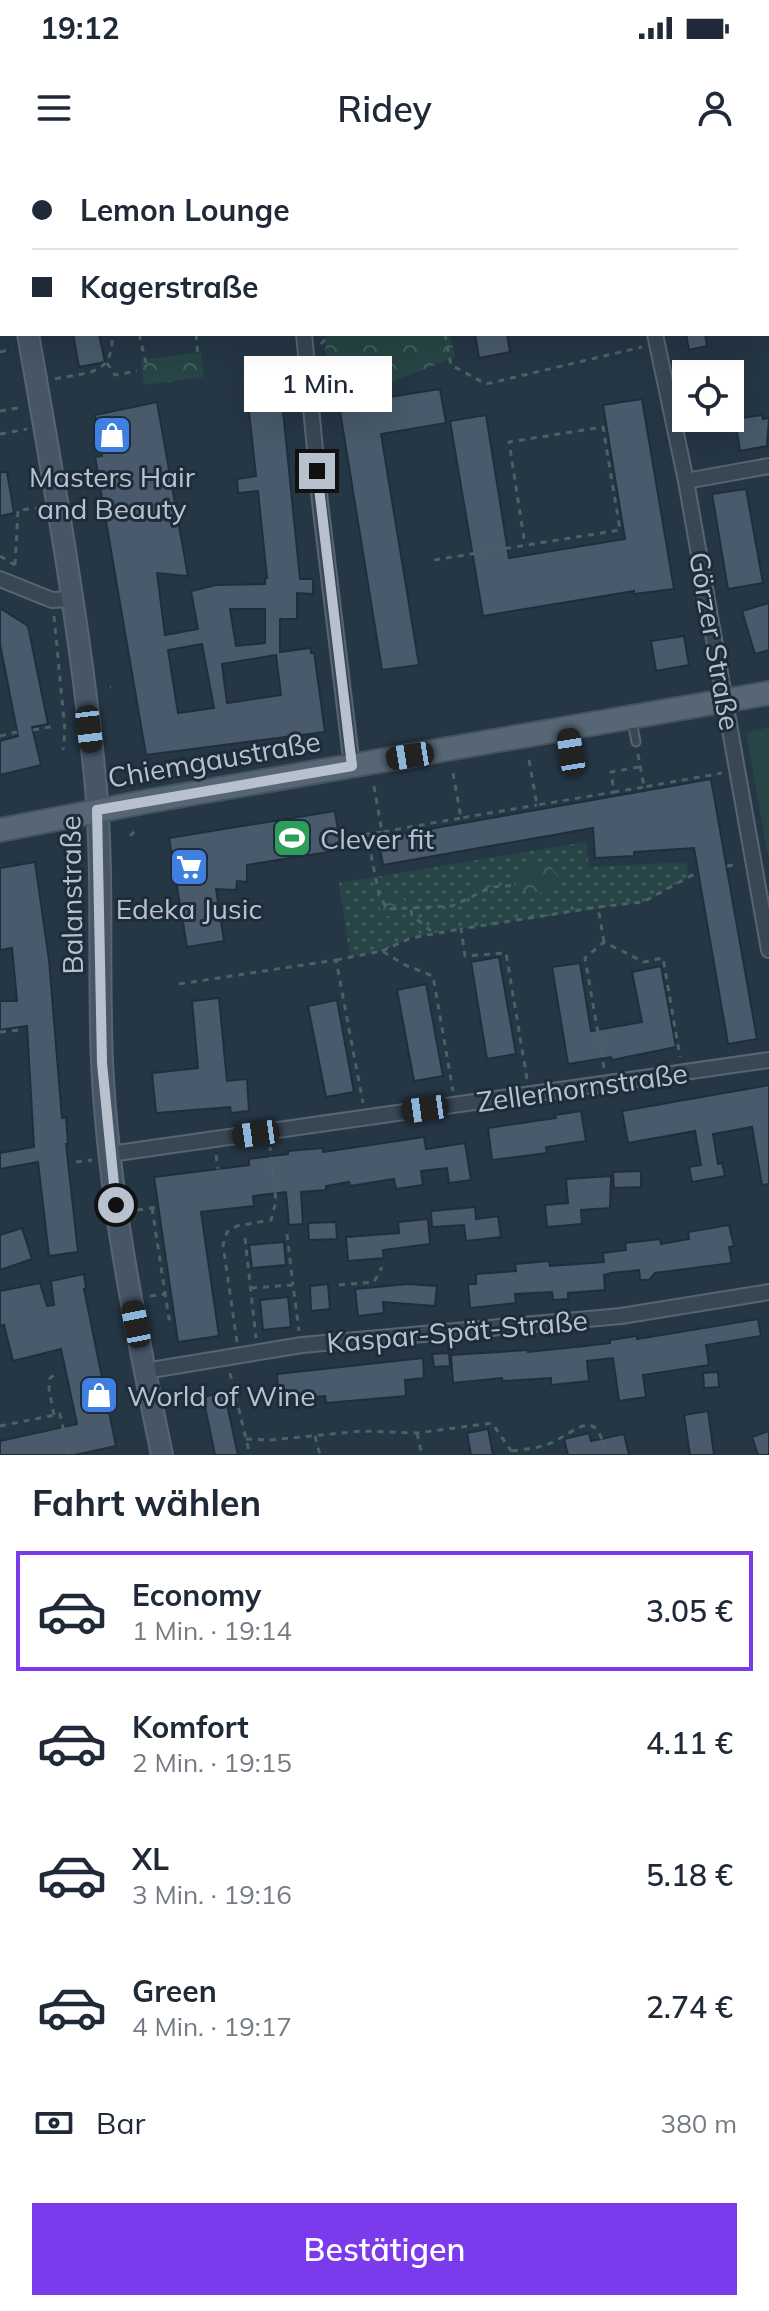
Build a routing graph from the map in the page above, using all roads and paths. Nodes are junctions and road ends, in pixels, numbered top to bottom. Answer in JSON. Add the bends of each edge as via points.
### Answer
{"nodes":[{"id":1,"x":28,"y":336,"type":"edge"},
{"id":2,"x":112,"y":336,"type":"edge"},
{"id":3,"x":139,"y":336,"type":"edge"},
{"id":4,"x":196,"y":336,"type":"edge"},
{"id":5,"x":304,"y":336,"type":"edge"},
{"id":6,"x":445,"y":336,"type":"edge"},
{"id":7,"x":656,"y":339,"type":"edge"},
{"id":8,"x":13,"y":349,"type":"dead end"},
{"id":9,"x":0,"y":352,"type":"edge"},
{"id":10,"x":198,"y":357,"type":"dead end"},
{"id":11,"x":107,"y":363,"type":"junction"},
{"id":12,"x":146,"y":363,"type":"dead end"},
{"id":13,"x":137,"y":371,"type":"dead end"},
{"id":14,"x":55,"y":379,"type":"dead end"},
{"id":15,"x":23,"y":407,"type":"dead end"},
{"id":16,"x":0,"y":411,"type":"edge"},
{"id":17,"x":27,"y":429,"type":"dead end"},
{"id":18,"x":0,"y":434,"type":"edge"},
{"id":19,"x":509,"y":442,"type":"junction"},
{"id":20,"x":501,"y":443,"type":"dead end"},
{"id":21,"x":769,"y":466,"type":"edge"},
{"id":22,"x":686,"y":481,"type":"junction"},
{"id":23,"x":40,"y":508,"type":"dead end"},
{"id":24,"x":525,"y":545,"type":"junction"},
{"id":25,"x":434,"y":560,"type":"dead end"},
{"id":26,"x":15,"y":565,"type":"dead end"},
{"id":27,"x":0,"y":579,"type":"edge"},
{"id":28,"x":73,"y":599,"type":"junction"},
{"id":29,"x":52,"y":600,"type":"junction"},
{"id":30,"x":769,"y":693,"type":"edge"},
{"id":31,"x":725,"y":702,"type":"junction"},
{"id":32,"x":632,"y":719,"type":"junction"},
{"id":33,"x":55,"y":726,"type":"dead end"},
{"id":34,"x":33,"y":730,"type":"dead end"},
{"id":35,"x":17,"y":732,"type":"dead end"},
{"id":36,"x":0,"y":736,"type":"edge"},
{"id":37,"x":636,"y":742,"type":"joint"},
{"id":38,"x":63,"y":750,"type":"dead end"},
{"id":39,"x":529,"y":760,"type":"dead end"},
{"id":40,"x":352,"y":766,"type":"junction"},
{"id":41,"x":640,"y":767,"type":"junction"},
{"id":42,"x":738,"y":771,"type":"junction"},
{"id":43,"x":453,"y":773,"type":"dead end"},
{"id":44,"x":374,"y":786,"type":"dead end"},
{"id":45,"x":644,"y":787,"type":"junction"},
{"id":46,"x":614,"y":792,"type":"junction"},
{"id":47,"x":537,"y":805,"type":"junction"},
{"id":48,"x":97,"y":810,"type":"junction"},
{"id":49,"x":461,"y":818,"type":"junction"},
{"id":50,"x":138,"y":828,"type":"dead end"},
{"id":51,"x":0,"y":830,"type":"edge"},
{"id":52,"x":382,"y":832,"type":"junction"},
{"id":53,"x":130,"y":836,"type":"dead end"},
{"id":54,"x":698,"y":872,"type":"dead end"},
{"id":55,"x":69,"y":885,"type":"dead end"},
{"id":56,"x":516,"y":885,"type":"dead end"},
{"id":57,"x":82,"y":892,"type":"dead end"},
{"id":58,"x":598,"y":907,"type":"junction"},
{"id":59,"x":410,"y":910,"type":"junction"},
{"id":60,"x":461,"y":929,"type":"junction"},
{"id":61,"x":433,"y":933,"type":"junction"},
{"id":62,"x":604,"y":942,"type":"junction"},
{"id":63,"x":769,"y":950,"type":"edge"},
{"id":64,"x":382,"y":951,"type":"junction"},
{"id":65,"x":336,"y":960,"type":"junction"},
{"id":66,"x":179,"y":984,"type":"dead end"},
{"id":67,"x":19,"y":1030,"type":"dead end"},
{"id":68,"x":0,"y":1032,"type":"edge"},
{"id":69,"x":769,"y":1060,"type":"edge"},
{"id":70,"x":683,"y":1072,"type":"junction"},
{"id":71,"x":607,"y":1083,"type":"junction"},
{"id":72,"x":530,"y":1094,"type":"junction"},
{"id":73,"x":455,"y":1105,"type":"junction"},
{"id":74,"x":366,"y":1118,"type":"junction"},
{"id":75,"x":268,"y":1132,"type":"junction"},
{"id":76,"x":102,"y":1157,"type":"junction"},
{"id":77,"x":76,"y":1162,"type":"dead end"},
{"id":78,"x":158,"y":1207,"type":"dead end"},
{"id":79,"x":152,"y":1208,"type":"junction"},
{"id":80,"x":137,"y":1210,"type":"dead end"},
{"id":81,"x":287,"y":1234,"type":"dead end"},
{"id":82,"x":245,"y":1238,"type":"dead end"},
{"id":83,"x":166,"y":1260,"type":"dead end"},
{"id":84,"x":160,"y":1261,"type":"junction"},
{"id":85,"x":382,"y":1267,"type":"dead end"},
{"id":86,"x":293,"y":1285,"type":"junction"},
{"id":87,"x":339,"y":1285,"type":"dead end"},
{"id":88,"x":251,"y":1288,"type":"junction"},
{"id":89,"x":769,"y":1292,"type":"edge"},
{"id":90,"x":165,"y":1294,"type":"junction"},
{"id":91,"x":150,"y":1296,"type":"dead end"},
{"id":92,"x":175,"y":1318,"type":"dead end"},
{"id":93,"x":237,"y":1341,"type":"dead end"},
{"id":94,"x":302,"y":1345,"type":"junction"},
{"id":95,"x":257,"y":1351,"type":"junction"},
{"id":96,"x":226,"y":1356,"type":"junction"},
{"id":97,"x":145,"y":1371,"type":"junction"},
{"id":98,"x":59,"y":1372,"type":"dead end"},
{"id":99,"x":54,"y":1415,"type":"junction"},
{"id":100,"x":0,"y":1426,"type":"edge"},
{"id":101,"x":64,"y":1432,"type":"dead end"},
{"id":102,"x":417,"y":1433,"type":"junction"},
{"id":103,"x":315,"y":1436,"type":"junction"},
{"id":104,"x":246,"y":1439,"type":"junction"},
{"id":105,"x":67,"y":1448,"type":"dead end"},
{"id":106,"x":513,"y":1453,"type":"edge"},
{"id":107,"x":69,"y":1455,"type":"edge"},
{"id":108,"x":162,"y":1455,"type":"edge"},
{"id":109,"x":250,"y":1455,"type":"edge"},
{"id":110,"x":320,"y":1455,"type":"edge"},
{"id":111,"x":422,"y":1455,"type":"edge"},
{"id":112,"x":606,"y":1455,"type":"edge"}],
"edges":[{"from":1,"to":28,"type":"street","name":"Balanstraße"},
{"from":2,"to":11,"type":"path"},
{"from":3,"to":12,"type":"path"},
{"from":4,"to":10,"type":"path"},
{"from":5,"to":40,"type":"street"},
{"from":6,"to":7,"type":"path","via":[[451,365],[486,384]]},
{"from":7,"to":22,"type":"street","name":"Görzer Straße"},
{"from":8,"to":9,"type":"path"},
{"from":11,"to":13,"type":"path","via":[[115,375]]},
{"from":11,"to":14,"type":"path","via":[[99,370]]},
{"from":15,"to":16,"type":"path"},
{"from":17,"to":18,"type":"path"},
{"from":19,"to":20,"type":"path"},
{"from":19,"to":24,"type":"path"},
{"from":19,"to":24,"type":"path","via":[[603,427],[620,530]]},
{"from":21,"to":22,"type":"street"},
{"from":22,"to":31,"type":"street","name":"Görzer Straße"},
{"from":23,"to":26,"type":"path","via":[[18,510]]},
{"from":24,"to":25,"type":"path"},
{"from":27,"to":29,"type":"street"},
{"from":28,"to":29,"type":"street"},
{"from":28,"to":48,"type":"street","name":"Balanstraße"},
{"from":29,"to":38,"type":"path"},
{"from":30,"to":31,"type":"main road","name":"Chiemgaustraße"},
{"from":31,"to":32,"type":"main road","name":"Chiemgaustraße"},
{"from":31,"to":42,"type":"street","name":"Görzer Straße"},
{"from":32,"to":37,"type":"lane"},
{"from":32,"to":40,"type":"main road","name":"Chiemgaustraße","via":[[569,741]]},
{"from":33,"to":34,"type":"path"},
{"from":35,"to":36,"type":"path"},
{"from":37,"to":41,"type":"path"},
{"from":39,"to":47,"type":"path"},
{"from":40,"to":48,"type":"main road","name":"Chiemgaustraße"},
{"from":41,"to":45,"type":"path"},
{"from":41,"to":46,"type":"path","via":[[611,772]]},
{"from":42,"to":45,"type":"path"},
{"from":42,"to":63,"type":"street","name":"Görzer Straße"},
{"from":43,"to":49,"type":"path"},
{"from":44,"to":52,"type":"path"},
{"from":45,"to":46,"type":"path"},
{"from":46,"to":47,"type":"path"},
{"from":47,"to":49,"type":"path"},
{"from":48,"to":51,"type":"main road","name":"Chiemgaustraße"},
{"from":48,"to":76,"type":"street","name":"Balanstraße"},
{"from":49,"to":52,"type":"path"},
{"from":50,"to":53,"type":"path"},
{"from":52,"to":59,"type":"path","via":[[367,834],[379,895],[387,909]]},
{"from":54,"to":58,"type":"path","via":[[643,902]]},
{"from":55,"to":57,"type":"path","via":[[81,884]]},
{"from":56,"to":59,"type":"path","via":[[492,887],[452,906]]},
{"from":58,"to":60,"type":"path"},
{"from":58,"to":62,"type":"path"},
{"from":59,"to":61,"type":"path"},
{"from":60,"to":61,"type":"path"},
{"from":60,"to":72,"type":"path","via":[[465,956],[506,953]]},
{"from":61,"to":64,"type":"path"},
{"from":62,"to":70,"type":"path","via":[[644,962],[663,958]]},
{"from":62,"to":71,"type":"path","via":[[585,958]]},
{"from":64,"to":65,"type":"path"},
{"from":64,"to":73,"type":"path","via":[[433,976]]},
{"from":65,"to":66,"type":"path"},
{"from":65,"to":74,"type":"path"},
{"from":67,"to":68,"type":"path"},
{"from":69,"to":70,"type":"street","name":"Zellerhornstraße"},
{"from":70,"to":71,"type":"street","name":"Zellerhornstraße"},
{"from":71,"to":72,"type":"street","name":"Zellerhornstraße"},
{"from":72,"to":73,"type":"street","name":"Zellerhornstraße"},
{"from":73,"to":74,"type":"street","name":"Zellerhornstraße"},
{"from":74,"to":75,"type":"street","name":"Zellerhornstraße"},
{"from":75,"to":76,"type":"street","name":"Zellerhornstraße"},
{"from":75,"to":93,"type":"path","via":[[276,1201],[271,1220],[237,1226],[227,1232],[223,1245]]},
{"from":76,"to":77,"type":"path"},
{"from":76,"to":97,"type":"street","name":"Balanstraße"},
{"from":78,"to":79,"type":"path"},
{"from":79,"to":80,"type":"path"},
{"from":79,"to":84,"type":"path"},
{"from":81,"to":86,"type":"path"},
{"from":82,"to":88,"type":"path"},
{"from":83,"to":84,"type":"path"},
{"from":84,"to":90,"type":"path"},
{"from":85,"to":87,"type":"path","via":[[374,1282]]},
{"from":86,"to":88,"type":"path"},
{"from":86,"to":94,"type":"path"},
{"from":88,"to":95,"type":"path"},
{"from":89,"to":94,"type":"street","name":"Kaspar-Spät-Straße","via":[[621,1316]]},
{"from":90,"to":91,"type":"path"},
{"from":90,"to":92,"type":"path","via":[[169,1319]]},
{"from":94,"to":95,"type":"street","name":"Kaspar-Spät-Straße"},
{"from":95,"to":96,"type":"street","name":"Kaspar-Spät-Straße"},
{"from":96,"to":97,"type":"street","name":"Kaspar-Spät-Straße"},
{"from":96,"to":104,"type":"path"},
{"from":97,"to":108,"type":"street","name":"Balanstraße"},
{"from":98,"to":99,"type":"path","via":[[50,1378]]},
{"from":99,"to":100,"type":"path"},
{"from":99,"to":101,"type":"path","via":[[60,1414]]},
{"from":102,"to":103,"type":"path"},
{"from":102,"to":106,"type":"path","via":[[492,1423]]},
{"from":102,"to":111,"type":"path"},
{"from":103,"to":104,"type":"path"},
{"from":103,"to":110,"type":"path"},
{"from":104,"to":109,"type":"path"},
{"from":105,"to":107,"type":"path"},
{"from":106,"to":112,"type":"path","via":[[553,1442],[585,1425],[602,1436]]}]}
